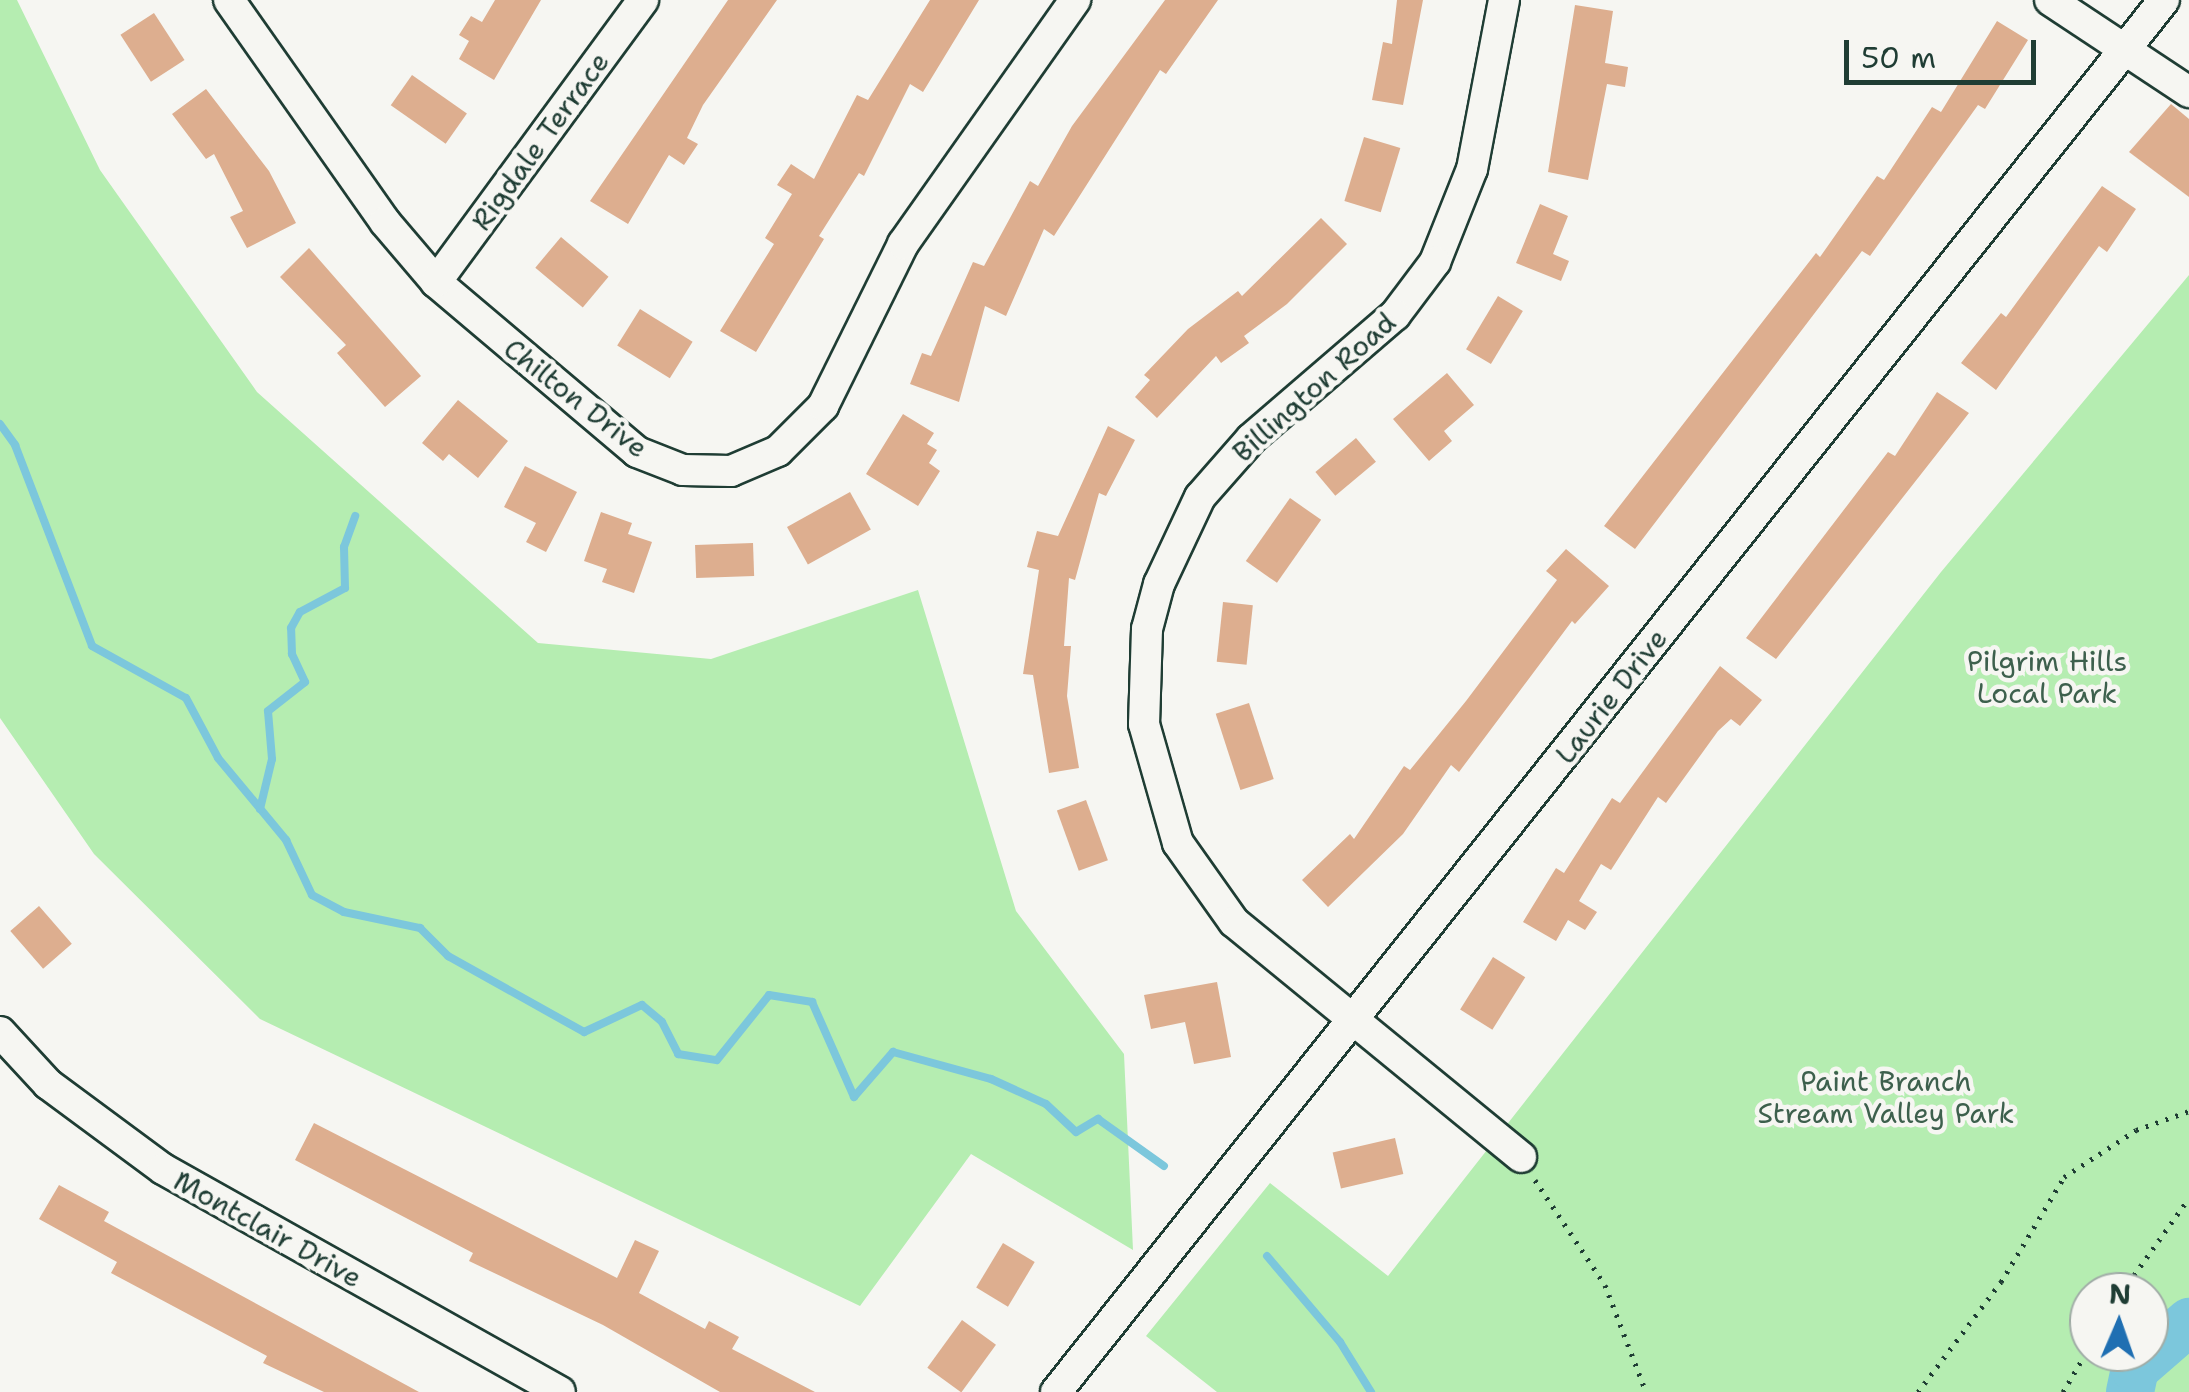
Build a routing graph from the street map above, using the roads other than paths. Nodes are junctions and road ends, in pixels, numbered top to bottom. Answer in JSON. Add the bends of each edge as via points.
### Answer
{"nodes":[{"id":1,"x":229,"y":0,"type":"edge"},
{"id":2,"x":643,"y":0,"type":"edge"},
{"id":3,"x":1075,"y":0,"type":"edge"},
{"id":4,"x":1504,"y":0,"type":"edge"},
{"id":5,"x":2050,"y":0,"type":"edge"},
{"id":6,"x":2164,"y":0,"type":"edge"},
{"id":7,"x":2122,"y":52,"type":"junction"},
{"id":8,"x":2189,"y":92,"type":"edge"},
{"id":9,"x":436,"y":282,"type":"junction"},
{"id":10,"x":1353,"y":1021,"type":"junction"},
{"id":11,"x":0,"y":1032,"type":"edge"},
{"id":12,"x":1521,"y":1157,"type":"road end"},
{"id":13,"x":560,"y":1392,"type":"edge"},
{"id":14,"x":1056,"y":1392,"type":"edge"}],
"edges":[{"from":1,"to":9,"type":"street","name":"Chilton Drive","via":[[385,222]]},
{"from":2,"to":9,"type":"street","name":"Rigdale Terrace"},
{"from":3,"to":9,"type":"street","name":"Chilton Drive","via":[[902,244],[823,406],[778,451],[731,470],[683,470],[637,452]]},
{"from":4,"to":10,"type":"street","name":"Billington Road","via":[[1472,169],[1436,262],[1396,315],[1250,439],[1200,497],[1159,584],[1147,629],[1144,724],[1178,843],[1234,922]]},
{"from":5,"to":7,"type":"street"},
{"from":6,"to":7,"type":"street","name":"Laurie Drive"},
{"from":7,"to":8,"type":"street"},
{"from":7,"to":10,"type":"street","name":"Laurie Drive"},
{"from":10,"to":12,"type":"street","name":"Billington Road"},
{"from":10,"to":14,"type":"street","name":"Laurie Drive"},
{"from":11,"to":13,"type":"street","name":"Montclair Drive","via":[[48,1084],[163,1170]]}]}
